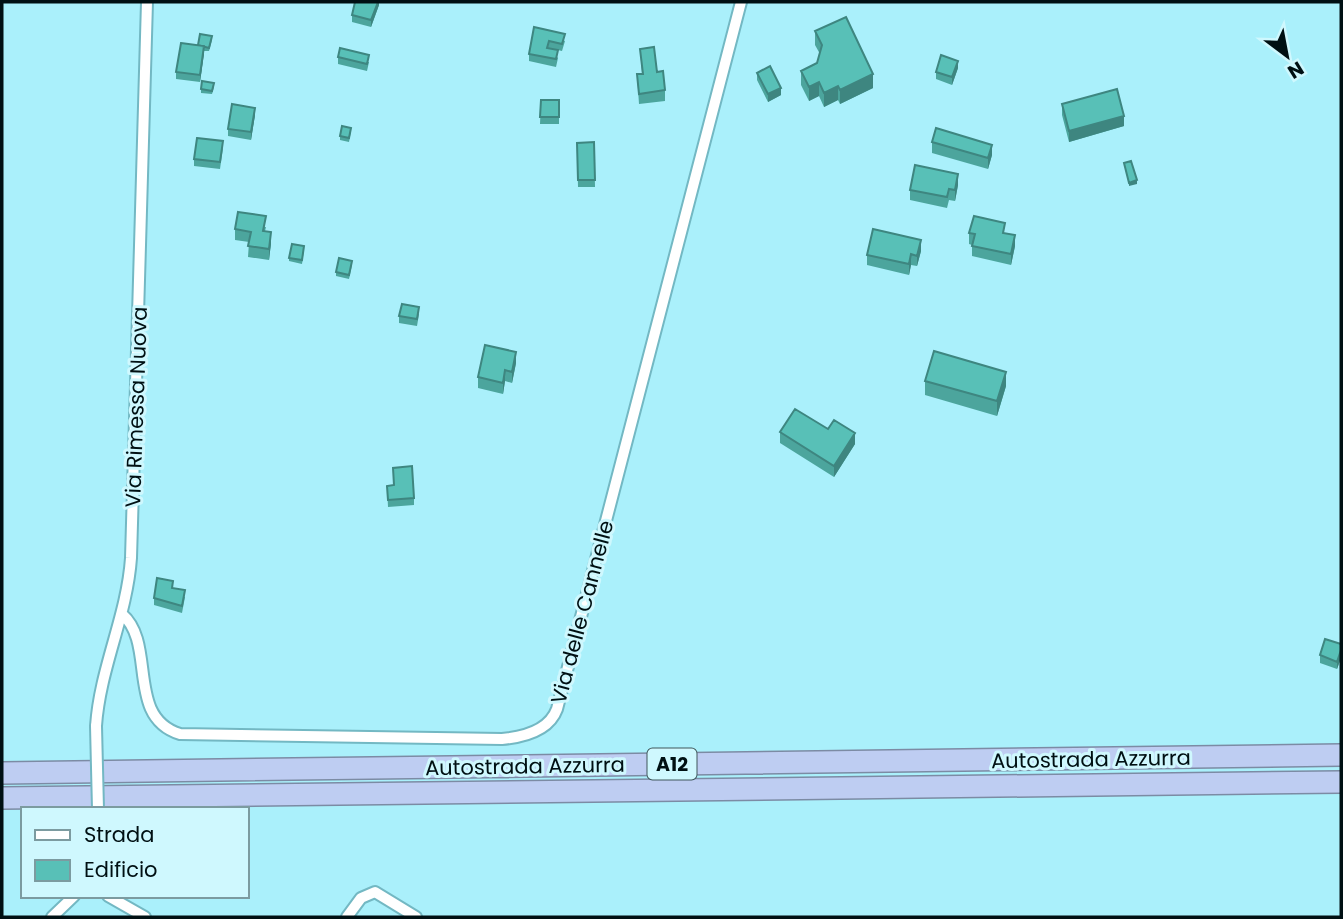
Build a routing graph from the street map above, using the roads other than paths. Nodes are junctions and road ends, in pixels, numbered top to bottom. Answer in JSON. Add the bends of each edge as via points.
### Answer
{"nodes":[{"id":1,"x":147,"y":2,"type":"edge"},
{"id":2,"x":741,"y":2,"type":"edge"},
{"id":3,"x":122,"y":614,"type":"junction"},
{"id":4,"x":1341,"y":755,"type":"edge"},
{"id":5,"x":2,"y":773,"type":"edge"},
{"id":6,"x":1341,"y":782,"type":"edge"},
{"id":7,"x":2,"y":798,"type":"edge"},
{"id":8,"x":99,"y":807,"type":"edge"},
{"id":9,"x":72,"y":898,"type":"edge"},
{"id":10,"x":112,"y":898,"type":"edge"},
{"id":11,"x":52,"y":917,"type":"edge"},
{"id":12,"x":145,"y":917,"type":"edge"},
{"id":13,"x":347,"y":917,"type":"edge"},
{"id":14,"x":416,"y":917,"type":"edge"}],
"edges":[{"from":1,"to":3,"type":"street","name":"Via Rimessa Nuova","via":[[131,558]]},
{"from":2,"to":3,"type":"street","name":"Via delle Cannelle","via":[[550,722],[534,732],[502,739],[180,734],[163,725],[149,704],[135,637]]},
{"from":3,"to":8,"type":"street","name":"Via Rimessa Nuova","bridge":true,"via":[[101,685],[96,726]]},
{"from":4,"to":5,"type":"highway","name":"Autostrada Azzurra","number":"A12"},
{"from":6,"to":7,"type":"highway","name":"Autostrada Azzurra","number":"A12"},
{"from":9,"to":11,"type":"street"},
{"from":10,"to":12,"type":"street"},
{"from":13,"to":14,"type":"street","via":[[359,901],[375,892]]}]}
